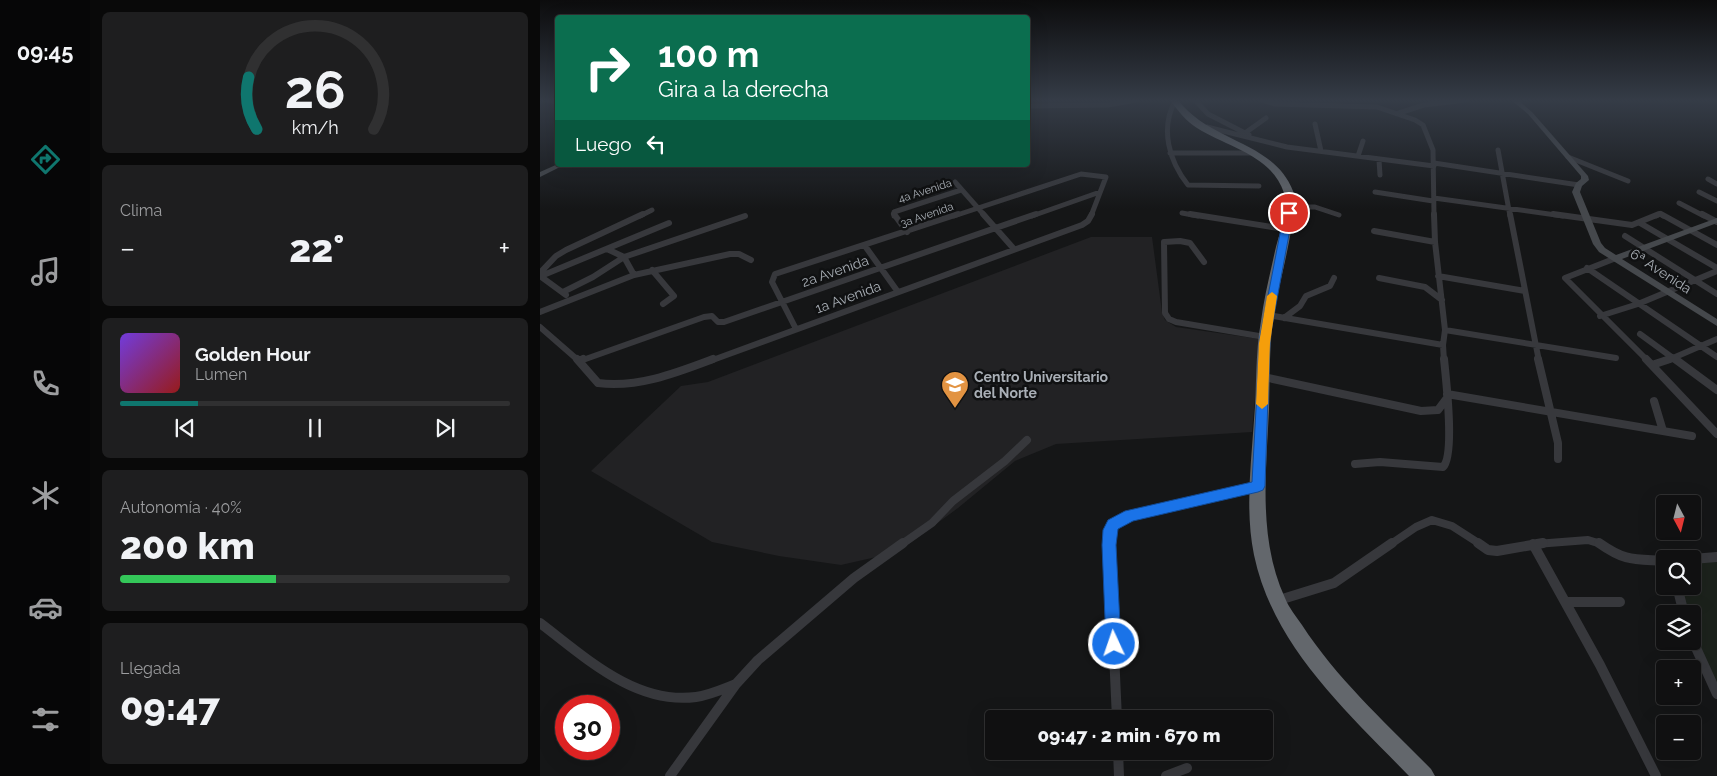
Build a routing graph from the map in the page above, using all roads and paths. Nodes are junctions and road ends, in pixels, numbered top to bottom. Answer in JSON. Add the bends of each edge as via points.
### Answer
{"nodes":[{"id":1,"x":1167,"y":136,"type":"edge"},
{"id":2,"x":1225,"y":136,"type":"edge"},
{"id":3,"x":1248,"y":136,"type":"edge"},
{"id":4,"x":1318,"y":136,"type":"edge"},
{"id":5,"x":1429,"y":136,"type":"edge"},
{"id":6,"x":1550,"y":136,"type":"edge"},
{"id":7,"x":1363,"y":141,"type":"dead end"},
{"id":8,"x":1256,"y":146,"type":"junction"},
{"id":9,"x":1498,"y":150,"type":"dead end"},
{"id":10,"x":1321,"y":151,"type":"junction"},
{"id":11,"x":1170,"y":153,"type":"junction"},
{"id":12,"x":1358,"y":156,"type":"junction"},
{"id":13,"x":1568,"y":157,"type":"junction"},
{"id":14,"x":1380,"y":160,"type":"junction"},
{"id":15,"x":1434,"y":165,"type":"junction"},
{"id":16,"x":556,"y":167,"type":"edge"},
{"id":17,"x":1502,"y":172,"type":"junction"},
{"id":18,"x":540,"y":173,"type":"edge"},
{"id":19,"x":1380,"y":175,"type":"dead end"},
{"id":20,"x":1708,"y":180,"type":"dead end"},
{"id":21,"x":1628,"y":181,"type":"dead end"},
{"id":22,"x":955,"y":182,"type":"dead end"},
{"id":23,"x":1717,"y":184,"type":"edge"},
{"id":24,"x":1579,"y":185,"type":"junction"},
{"id":25,"x":1259,"y":186,"type":"dead end"},
{"id":26,"x":961,"y":190,"type":"junction"},
{"id":27,"x":1100,"y":192,"type":"junction"},
{"id":28,"x":1374,"y":192,"type":"dead end"},
{"id":29,"x":1698,"y":192,"type":"dead end"},
{"id":30,"x":1434,"y":200,"type":"junction"},
{"id":31,"x":1717,"y":202,"type":"edge"},
{"id":32,"x":1679,"y":203,"type":"dead end"},
{"id":33,"x":1290,"y":207,"type":"junction"},
{"id":34,"x":978,"y":208,"type":"junction"},
{"id":35,"x":1509,"y":208,"type":"junction"},
{"id":36,"x":652,"y":210,"type":"dead end"},
{"id":37,"x":1182,"y":213,"type":"dead end"},
{"id":38,"x":1339,"y":215,"type":"dead end"},
{"id":39,"x":745,"y":216,"type":"dead end"},
{"id":40,"x":1588,"y":220,"type":"junction"},
{"id":41,"x":1716,"y":221,"type":"edge"},
{"id":42,"x":669,"y":223,"type":"dead end"},
{"id":43,"x":1640,"y":223,"type":"junction"},
{"id":44,"x":996,"y":227,"type":"junction"},
{"id":45,"x":1285,"y":229,"type":"junction"},
{"id":46,"x":1690,"y":230,"type":"junction"},
{"id":47,"x":1374,"y":231,"type":"dead end"},
{"id":48,"x":907,"y":232,"type":"junction"},
{"id":49,"x":1625,"y":236,"type":"dead end"},
{"id":50,"x":1665,"y":238,"type":"junction"},
{"id":51,"x":1435,"y":242,"type":"junction"},
{"id":52,"x":1717,"y":245,"type":"edge"},
{"id":53,"x":865,"y":246,"type":"junction"},
{"id":54,"x":1642,"y":248,"type":"junction"},
{"id":55,"x":607,"y":249,"type":"junction"},
{"id":56,"x":1014,"y":249,"type":"junction"},
{"id":57,"x":624,"y":257,"type":"junction"},
{"id":58,"x":1616,"y":258,"type":"junction"},
{"id":59,"x":751,"y":260,"type":"dead end"},
{"id":60,"x":1204,"y":262,"type":"dead end"},
{"id":61,"x":881,"y":268,"type":"junction"},
{"id":62,"x":1587,"y":268,"type":"junction"},
{"id":63,"x":652,"y":270,"type":"junction"},
{"id":64,"x":1717,"y":270,"type":"edge"},
{"id":65,"x":540,"y":275,"type":"edge"},
{"id":66,"x":634,"y":275,"type":"junction"},
{"id":67,"x":1438,"y":276,"type":"junction"},
{"id":68,"x":1334,"y":278,"type":"dead end"},
{"id":69,"x":1379,"y":278,"type":"dead end"},
{"id":70,"x":1695,"y":280,"type":"junction"},
{"id":71,"x":1525,"y":291,"type":"junction"},
{"id":72,"x":563,"y":292,"type":"junction"},
{"id":73,"x":898,"y":292,"type":"junction"},
{"id":74,"x":1668,"y":292,"type":"junction"},
{"id":75,"x":1717,"y":294,"type":"edge"},
{"id":76,"x":572,"y":299,"type":"junction"},
{"id":77,"x":1442,"y":300,"type":"junction"},
{"id":78,"x":782,"y":303,"type":"junction"},
{"id":79,"x":663,"y":304,"type":"dead end"},
{"id":80,"x":1638,"y":304,"type":"junction"},
{"id":81,"x":540,"y":312,"type":"edge"},
{"id":82,"x":1268,"y":315,"type":"junction"},
{"id":83,"x":1600,"y":316,"type":"junction"},
{"id":84,"x":1284,"y":318,"type":"junction"},
{"id":85,"x":1717,"y":323,"type":"edge"},
{"id":86,"x":540,"y":327,"type":"edge"},
{"id":87,"x":796,"y":329,"type":"junction"},
{"id":88,"x":1444,"y":330,"type":"junction"},
{"id":89,"x":1640,"y":334,"type":"dead end"},
{"id":90,"x":1265,"y":337,"type":"junction"},
{"id":91,"x":1717,"y":339,"type":"edge"},
{"id":92,"x":1443,"y":345,"type":"junction"},
{"id":93,"x":1535,"y":345,"type":"junction"},
{"id":94,"x":1701,"y":347,"type":"junction"},
{"id":95,"x":1717,"y":357,"type":"edge"},
{"id":96,"x":1616,"y":358,"type":"dead end"},
{"id":97,"x":1672,"y":359,"type":"junction"},
{"id":98,"x":579,"y":361,"type":"junction"},
{"id":99,"x":1652,"y":365,"type":"junction"},
{"id":100,"x":1264,"y":377,"type":"junction"},
{"id":101,"x":1717,"y":390,"type":"edge"},
{"id":102,"x":1447,"y":396,"type":"junction"},
{"id":103,"x":1654,"y":402,"type":"dead end"},
{"id":104,"x":1550,"y":411,"type":"junction"},
{"id":105,"x":1716,"y":430,"type":"edge"},
{"id":106,"x":1663,"y":431,"type":"junction"},
{"id":107,"x":1692,"y":436,"type":"dead end"},
{"id":108,"x":1027,"y":440,"type":"dead end"},
{"id":109,"x":1558,"y":459,"type":"dead end"},
{"id":110,"x":1355,"y":464,"type":"dead end"},
{"id":111,"x":1258,"y":486,"type":"junction"},
{"id":112,"x":1533,"y":544,"type":"junction"},
{"id":113,"x":1717,"y":557,"type":"edge"},
{"id":114,"x":1701,"y":558,"type":"edge"},
{"id":115,"x":1656,"y":561,"type":"edge"},
{"id":116,"x":1276,"y":601,"type":"junction"},
{"id":117,"x":1566,"y":602,"type":"junction"},
{"id":118,"x":1620,"y":602,"type":"dead end"},
{"id":119,"x":540,"y":623,"type":"edge"},
{"id":120,"x":1697,"y":650,"type":"edge"},
{"id":121,"x":736,"y":684,"type":"junction"},
{"id":122,"x":1717,"y":694,"type":"edge"},
{"id":123,"x":1117,"y":710,"type":"edge"},
{"id":124,"x":1118,"y":760,"type":"edge"},
{"id":125,"x":1188,"y":768,"type":"dead end"},
{"id":126,"x":670,"y":776,"type":"edge"},
{"id":127,"x":1119,"y":776,"type":"edge"},
{"id":128,"x":1166,"y":776,"type":"edge"},
{"id":129,"x":1424,"y":776,"type":"edge"},
{"id":130,"x":1656,"y":776,"type":"edge"}],
"edges":[{"from":1,"to":11,"type":"street"},
{"from":2,"to":8,"type":"highway"},
{"from":3,"to":8,"type":"street"},
{"from":4,"to":10,"type":"street"},
{"from":5,"to":15,"type":"street"},
{"from":6,"to":13,"type":"street"},
{"from":7,"to":12,"type":"street"},
{"from":8,"to":10,"type":"street"},
{"from":8,"to":11,"type":"street"},
{"from":8,"to":33,"type":"highway","via":[[1282,178]]},
{"from":9,"to":17,"type":"street"},
{"from":10,"to":12,"type":"street"},
{"from":11,"to":25,"type":"street","via":[[1188,185]]},
{"from":12,"to":14,"type":"street"},
{"from":13,"to":21,"type":"street"},
{"from":13,"to":24,"type":"street","name":"6ª Avenida","via":[[1585,180]]},
{"from":14,"to":15,"type":"street"},
{"from":14,"to":19,"type":"street"},
{"from":15,"to":17,"type":"street"},
{"from":15,"to":30,"type":"street"},
{"from":16,"to":18,"type":"street"},
{"from":17,"to":24,"type":"street"},
{"from":17,"to":35,"type":"street"},
{"from":20,"to":23,"type":"street"},
{"from":22,"to":26,"type":"street"},
{"from":24,"to":40,"type":"street","name":"6ª Avenida","via":[[1576,192]]},
{"from":26,"to":34,"type":"street"},
{"from":26,"to":48,"type":"street","name":"4a Avenida","via":[[894,212]]},
{"from":27,"to":34,"type":"street","name":"3a Avenida","via":[[1106,177],[1085,173]]},
{"from":27,"to":44,"type":"street","name":"2a Avenida"},
{"from":27,"to":56,"type":"street","name":"1a Avenida","via":[[1088,221]]},
{"from":28,"to":30,"type":"street"},
{"from":29,"to":31,"type":"street"},
{"from":30,"to":35,"type":"street"},
{"from":30,"to":51,"type":"street"},
{"from":32,"to":41,"type":"street"},
{"from":33,"to":38,"type":"street","via":[[1302,205]]},
{"from":33,"to":45,"type":"highway"},
{"from":34,"to":44,"type":"street"},
{"from":34,"to":48,"type":"street","name":"3a Avenida"},
{"from":35,"to":40,"type":"street"},
{"from":35,"to":71,"type":"street"},
{"from":36,"to":65,"type":"street","via":[[566,250],[556,256]]},
{"from":37,"to":45,"type":"street"},
{"from":39,"to":57,"type":"street"},
{"from":40,"to":43,"type":"street"},
{"from":40,"to":58,"type":"street","name":"6ª Avenida","via":[[1598,247]]},
{"from":41,"to":46,"type":"street"},
{"from":42,"to":55,"type":"street"},
{"from":43,"to":46,"type":"street","via":[[1660,214]]},
{"from":43,"to":50,"type":"street"},
{"from":44,"to":56,"type":"street"},
{"from":44,"to":61,"type":"street","name":"2a Avenida"},
{"from":45,"to":82,"type":"highway"},
{"from":46,"to":50,"type":"street"},
{"from":46,"to":52,"type":"street"},
{"from":47,"to":51,"type":"street"},
{"from":48,"to":53,"type":"street","name":"3a Avenida"},
{"from":49,"to":54,"type":"street"},
{"from":50,"to":54,"type":"street"},
{"from":50,"to":64,"type":"street"},
{"from":51,"to":67,"type":"street"},
{"from":53,"to":61,"type":"street"},
{"from":53,"to":78,"type":"street","name":"3a Avenida","via":[[775,274],[772,282]]},
{"from":54,"to":58,"type":"street"},
{"from":54,"to":70,"type":"street"},
{"from":55,"to":57,"type":"street"},
{"from":55,"to":65,"type":"street"},
{"from":56,"to":73,"type":"street","name":"1a Avenida"},
{"from":57,"to":66,"type":"street"},
{"from":57,"to":72,"type":"street"},
{"from":58,"to":62,"type":"street"},
{"from":58,"to":74,"type":"street","name":"6ª Avenida"},
{"from":59,"to":63,"type":"street","via":[[730,254]]},
{"from":60,"to":90,"type":"street","via":[[1190,242],[1164,242],[1167,317],[1176,322]]},
{"from":61,"to":73,"type":"street"},
{"from":61,"to":78,"type":"street","name":"2a Avenida"},
{"from":62,"to":80,"type":"street"},
{"from":62,"to":83,"type":"street","via":[[1565,278]]},
{"from":63,"to":66,"type":"street"},
{"from":63,"to":79,"type":"street","via":[[674,296]]},
{"from":64,"to":70,"type":"street"},
{"from":65,"to":72,"type":"street"},
{"from":66,"to":76,"type":"street"},
{"from":67,"to":71,"type":"street"},
{"from":67,"to":77,"type":"street"},
{"from":68,"to":84,"type":"street","via":[[1330,286],[1306,296],[1300,306]]},
{"from":69,"to":77,"type":"street","via":[[1426,287]]},
{"from":70,"to":74,"type":"street"},
{"from":70,"to":75,"type":"street"},
{"from":71,"to":93,"type":"street"},
{"from":72,"to":76,"type":"street"},
{"from":73,"to":87,"type":"street","name":"1a Avenida"},
{"from":74,"to":80,"type":"street"},
{"from":74,"to":85,"type":"street","name":"6ª Avenida"},
{"from":76,"to":81,"type":"street"},
{"from":77,"to":88,"type":"street"},
{"from":78,"to":87,"type":"street"},
{"from":78,"to":98,"type":"street","name":"2a Avenida","via":[[721,323],[712,316],[704,317]]},
{"from":80,"to":83,"type":"street"},
{"from":80,"to":94,"type":"street"},
{"from":82,"to":84,"type":"street"},
{"from":82,"to":90,"type":"highway"},
{"from":83,"to":99,"type":"street"},
{"from":84,"to":92,"type":"street"},
{"from":86,"to":98,"type":"street"},
{"from":87,"to":98,"type":"street","name":"1a Avenida","via":[[668,376],[614,385],[598,383]]},
{"from":88,"to":92,"type":"street"},
{"from":88,"to":93,"type":"street"},
{"from":89,"to":97,"type":"street"},
{"from":90,"to":100,"type":"highway"},
{"from":91,"to":94,"type":"street"},
{"from":92,"to":102,"type":"street"},
{"from":93,"to":96,"type":"street"},
{"from":93,"to":104,"type":"street"},
{"from":94,"to":95,"type":"street"},
{"from":94,"to":97,"type":"street"},
{"from":97,"to":99,"type":"street"},
{"from":97,"to":101,"type":"street"},
{"from":99,"to":105,"type":"street"},
{"from":100,"to":102,"type":"street","via":[[1421,411],[1438,410]]},
{"from":100,"to":111,"type":"highway"},
{"from":102,"to":104,"type":"street"},
{"from":102,"to":110,"type":"street","via":[[1449,447],[1446,466],[1380,462]]},
{"from":103,"to":106,"type":"street"},
{"from":104,"to":106,"type":"street"},
{"from":104,"to":109,"type":"street","via":[[1558,443]]},
{"from":106,"to":107,"type":"street"},
{"from":108,"to":121,"type":"street","via":[[953,501],[932,523],[854,578],[758,660]]},
{"from":111,"to":116,"type":"highway","via":[[1261,549]]},
{"from":111,"to":123,"type":"street","via":[[1130,515],[1113,525],[1109,545]]},
{"from":112,"to":115,"type":"street","via":[[1588,540],[1626,559]]},
{"from":112,"to":116,"type":"street","via":[[1488,550],[1452,526],[1427,521],[1334,584]]},
{"from":112,"to":117,"type":"street"},
{"from":113,"to":114,"type":"street"},
{"from":116,"to":129,"type":"highway","via":[[1302,645],[1322,669]]},
{"from":117,"to":118,"type":"street"},
{"from":117,"to":130,"type":"street"},
{"from":119,"to":121,"type":"street","via":[[624,683],[646,692],[670,698],[692,698]]},
{"from":120,"to":122,"type":"street"},
{"from":121,"to":126,"type":"street"},
{"from":124,"to":127,"type":"street"},
{"from":125,"to":128,"type":"street"}]}
